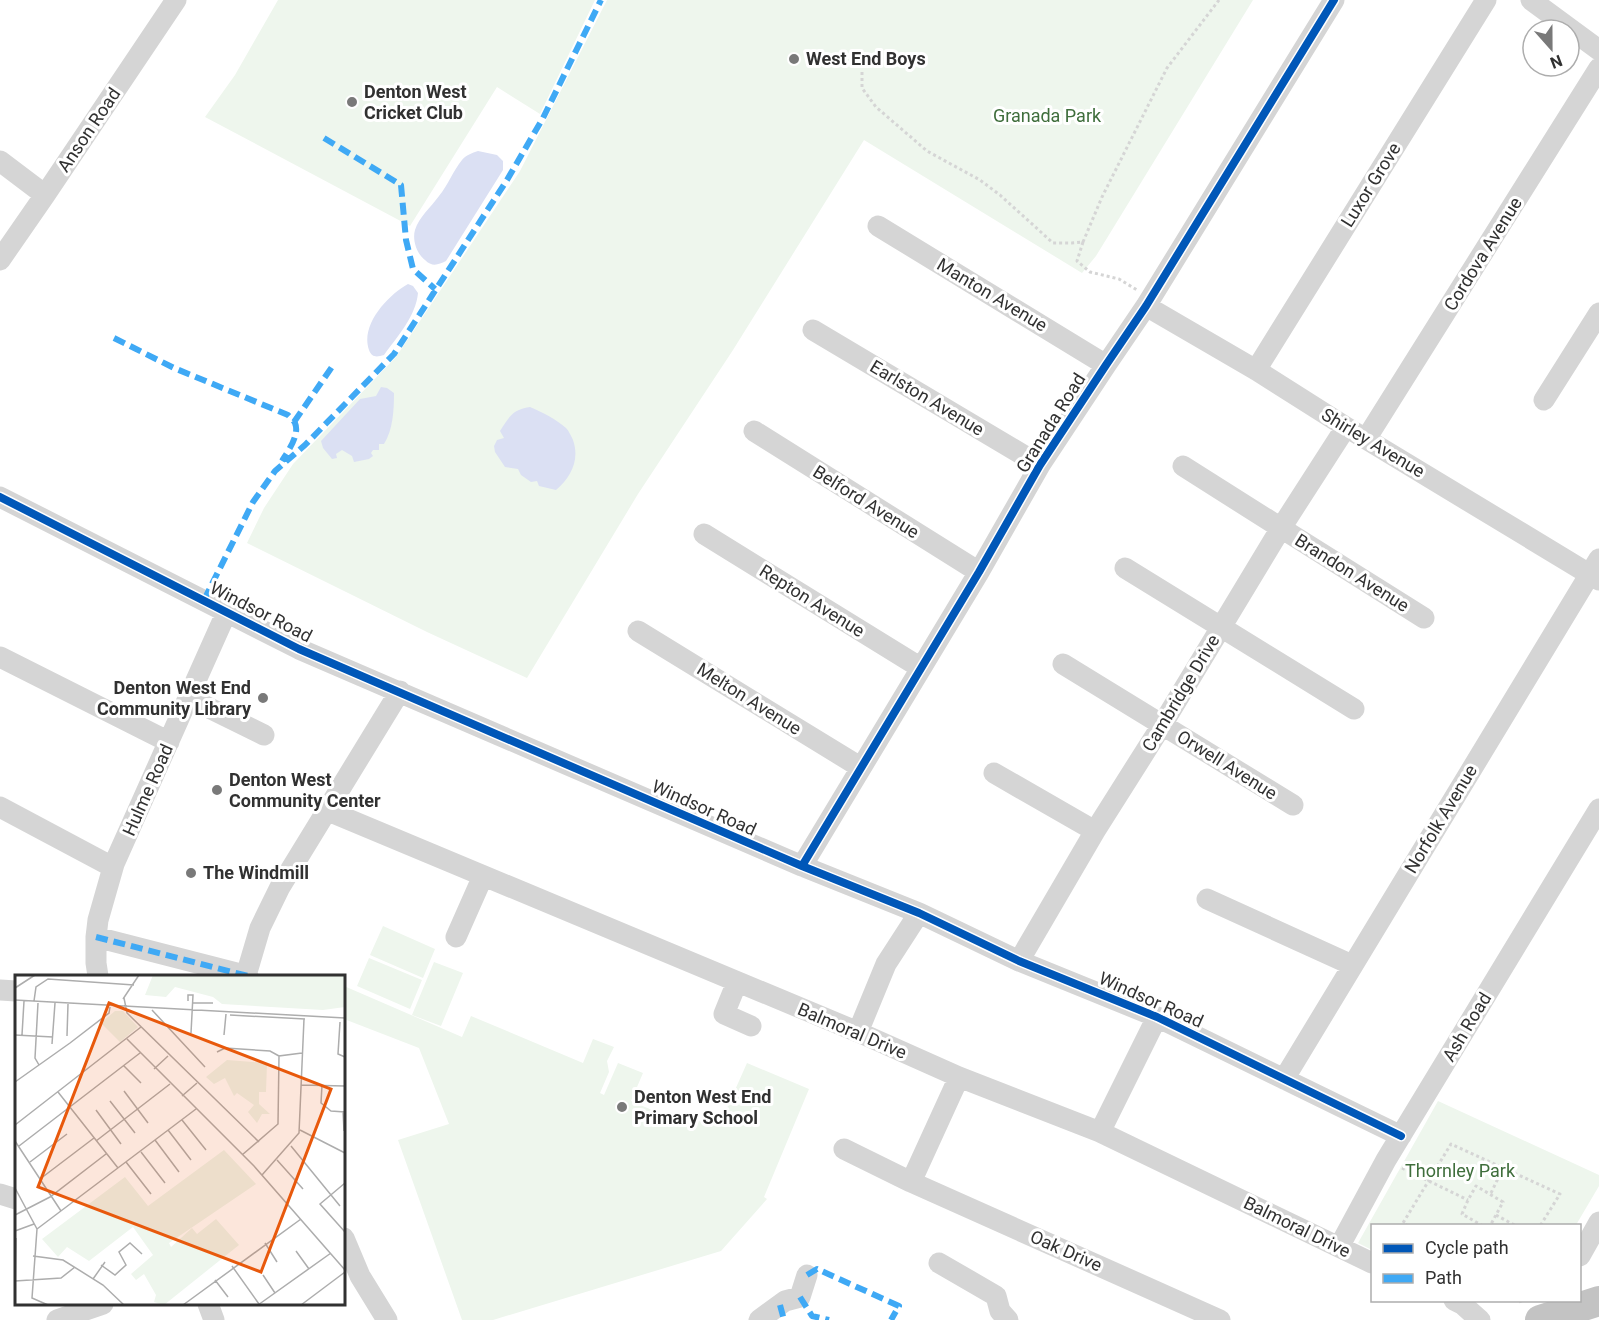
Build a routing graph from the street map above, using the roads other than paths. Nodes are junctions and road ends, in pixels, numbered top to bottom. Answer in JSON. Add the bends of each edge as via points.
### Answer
{"nodes":[{"id":1,"x":176,"y":0,"type":"edge"},
{"id":2,"x":1334,"y":0,"type":"edge"},
{"id":3,"x":1486,"y":0,"type":"edge"},
{"id":4,"x":1531,"y":0,"type":"edge"},
{"id":5,"x":1599,"y":50,"type":"edge"},
{"id":6,"x":1599,"y":69,"type":"edge"},
{"id":7,"x":0,"y":161,"type":"edge"},
{"id":8,"x":45,"y":195,"type":"junction"},
{"id":9,"x":878,"y":226,"type":"dead end"},
{"id":10,"x":0,"y":260,"type":"edge"},
{"id":11,"x":1149,"y":302,"type":"junction"},
{"id":12,"x":1599,"y":313,"type":"edge"},
{"id":13,"x":813,"y":330,"type":"dead end"},
{"id":14,"x":1106,"y":365,"type":"junction"},
{"id":15,"x":1256,"y":370,"type":"junction"},
{"id":16,"x":1544,"y":400,"type":"dead end"},
{"id":17,"x":1346,"y":427,"type":"junction"},
{"id":18,"x":754,"y":432,"type":"dead end"},
{"id":19,"x":1366,"y":439,"type":"junction"},
{"id":20,"x":1041,"y":465,"type":"junction"},
{"id":21,"x":1183,"y":466,"type":"dead end"},
{"id":22,"x":0,"y":497,"type":"edge"},
{"id":23,"x":1281,"y":528,"type":"junction"},
{"id":24,"x":704,"y":534,"type":"dead end"},
{"id":25,"x":1125,"y":568,"type":"dead end"},
{"id":26,"x":1596,"y":571,"type":"edge"},
{"id":27,"x":979,"y":572,"type":"junction"},
{"id":28,"x":227,"y":611,"type":"junction"},
{"id":29,"x":1424,"y":618,"type":"dead end"},
{"id":30,"x":1222,"y":626,"type":"junction"},
{"id":31,"x":638,"y":631,"type":"dead end"},
{"id":32,"x":0,"y":657,"type":"edge"},
{"id":33,"x":1063,"y":664,"type":"dead end"},
{"id":34,"x":921,"y":668,"type":"junction"},
{"id":35,"x":400,"y":691,"type":"junction"},
{"id":36,"x":189,"y":698,"type":"junction"},
{"id":37,"x":1354,"y":708,"type":"dead end"},
{"id":38,"x":1162,"y":725,"type":"junction"},
{"id":39,"x":264,"y":735,"type":"dead end"},
{"id":40,"x":169,"y":742,"type":"junction"},
{"id":41,"x":860,"y":767,"type":"junction"},
{"id":42,"x":994,"y":773,"type":"dead end"},
{"id":43,"x":1293,"y":805,"type":"dead end"},
{"id":44,"x":0,"y":807,"type":"edge"},
{"id":45,"x":1599,"y":809,"type":"edge"},
{"id":46,"x":326,"y":810,"type":"junction"},
{"id":47,"x":1095,"y":831,"type":"junction"},
{"id":48,"x":114,"y":864,"type":"junction"},
{"id":49,"x":802,"y":866,"type":"junction"},
{"id":50,"x":483,"y":876,"type":"junction"},
{"id":51,"x":1207,"y":899,"type":"dead end"},
{"id":52,"x":919,"y":913,"type":"junction"},
{"id":53,"x":96,"y":937,"type":"junction"},
{"id":54,"x":456,"y":937,"type":"dead end"},
{"id":55,"x":1019,"y":961,"type":"junction"},
{"id":56,"x":1352,"y":965,"type":"junction"},
{"id":57,"x":98,"y":975,"type":"edge"},
{"id":58,"x":244,"y":975,"type":"edge"},
{"id":59,"x":248,"y":975,"type":"edge"},
{"id":60,"x":737,"y":982,"type":"junction"},
{"id":61,"x":0,"y":990,"type":"edge"},
{"id":62,"x":15,"y":991,"type":"edge"},
{"id":63,"x":1157,"y":1017,"type":"junction"},
{"id":64,"x":752,"y":1026,"type":"dead end"},
{"id":65,"x":858,"y":1032,"type":"junction"},
{"id":66,"x":958,"y":1077,"type":"junction"},
{"id":67,"x":1284,"y":1079,"type":"junction"},
{"id":68,"x":1100,"y":1132,"type":"junction"},
{"id":69,"x":1401,"y":1136,"type":"junction"},
{"id":70,"x":844,"y":1149,"type":"dead end"},
{"id":71,"x":911,"y":1182,"type":"junction"},
{"id":72,"x":0,"y":1194,"type":"edge"},
{"id":73,"x":15,"y":1199,"type":"edge"},
{"id":74,"x":1599,"y":1222,"type":"edge"},
{"id":75,"x":345,"y":1241,"type":"edge"},
{"id":76,"x":1339,"y":1248,"type":"junction"},
{"id":77,"x":1581,"y":1254,"type":"edge"},
{"id":78,"x":939,"y":1263,"type":"dead end"},
{"id":79,"x":1371,"y":1263,"type":"edge"},
{"id":80,"x":807,"y":1275,"type":"dead end"},
{"id":81,"x":1458,"y":1302,"type":"edge"},
{"id":82,"x":1564,"y":1302,"type":"edge"},
{"id":83,"x":99,"y":1305,"type":"edge"},
{"id":84,"x":208,"y":1305,"type":"edge"},
{"id":85,"x":1527,"y":1308,"type":"edge"},
{"id":86,"x":63,"y":1313,"type":"edge"},
{"id":87,"x":214,"y":1320,"type":"edge"},
{"id":88,"x":387,"y":1320,"type":"edge"},
{"id":89,"x":759,"y":1320,"type":"edge"},
{"id":90,"x":1008,"y":1320,"type":"edge"},
{"id":91,"x":1220,"y":1320,"type":"edge"},
{"id":92,"x":1480,"y":1320,"type":"edge"}],
"edges":[{"from":1,"to":8,"type":"street","name":"Anson Road"},
{"from":2,"to":11,"type":"street","name":"Granada Road"},
{"from":3,"to":15,"type":"street","name":"Luxor Grove"},
{"from":4,"to":5,"type":"street"},
{"from":6,"to":19,"type":"street","name":"Cordova Avenue"},
{"from":7,"to":8,"type":"street"},
{"from":8,"to":10,"type":"street","name":"Anson Road"},
{"from":9,"to":14,"type":"street","name":"Manton Avenue"},
{"from":11,"to":14,"type":"street","name":"Granada Road"},
{"from":11,"to":15,"type":"street","name":"Shirley Avenue"},
{"from":12,"to":16,"type":"street"},
{"from":13,"to":20,"type":"street","name":"Earlston Avenue"},
{"from":14,"to":20,"type":"street","name":"Granada Road"},
{"from":15,"to":17,"type":"street","name":"Shirley Avenue"},
{"from":17,"to":19,"type":"street","name":"Shirley Avenue"},
{"from":17,"to":23,"type":"street","name":"Cambridge Drive"},
{"from":18,"to":27,"type":"street","name":"Belford Avenue"},
{"from":19,"to":26,"type":"street","name":"Shirley Avenue"},
{"from":20,"to":27,"type":"street","name":"Granada Road"},
{"from":21,"to":23,"type":"street","name":"Brandon Avenue"},
{"from":22,"to":28,"type":"street","name":"Windsor Road"},
{"from":23,"to":29,"type":"street","name":"Brandon Avenue"},
{"from":23,"to":30,"type":"street","name":"Cambridge Drive"},
{"from":24,"to":34,"type":"street","name":"Repton Avenue"},
{"from":25,"to":30,"type":"street"},
{"from":26,"to":56,"type":"street","name":"Norfolk Avenue"},
{"from":27,"to":34,"type":"street","name":"Granada Road"},
{"from":28,"to":35,"type":"street","name":"Windsor Road","via":[[299,649]]},
{"from":28,"to":36,"type":"street","name":"Hulme Road"},
{"from":30,"to":37,"type":"street"},
{"from":30,"to":38,"type":"street","name":"Cambridge Drive"},
{"from":31,"to":41,"type":"street","name":"Melton Avenue"},
{"from":32,"to":40,"type":"street"},
{"from":33,"to":38,"type":"street","name":"Orwell Avenue"},
{"from":34,"to":41,"type":"street","name":"Granada Road"},
{"from":35,"to":46,"type":"street"},
{"from":35,"to":49,"type":"street","name":"Windsor Road"},
{"from":36,"to":39,"type":"street"},
{"from":36,"to":40,"type":"street","name":"Hulme Road"},
{"from":38,"to":43,"type":"street","name":"Orwell Avenue"},
{"from":38,"to":47,"type":"street","name":"Cambridge Drive"},
{"from":40,"to":48,"type":"street","name":"Hulme Road"},
{"from":41,"to":49,"type":"street","name":"Granada Road"},
{"from":42,"to":47,"type":"street"},
{"from":44,"to":48,"type":"street","via":[[105,863]]},
{"from":45,"to":69,"type":"street","name":"Ash Road"},
{"from":46,"to":50,"type":"street","name":"Balmoral Drive"},
{"from":46,"to":59,"type":"street","via":[[260,928]]},
{"from":47,"to":55,"type":"street","name":"Cambridge Drive"},
{"from":48,"to":53,"type":"street","name":"Hulme Road"},
{"from":49,"to":52,"type":"street","name":"Windsor Road"},
{"from":50,"to":54,"type":"street"},
{"from":50,"to":60,"type":"street","name":"Balmoral Drive"},
{"from":51,"to":56,"type":"street"},
{"from":52,"to":55,"type":"street","name":"Windsor Road"},
{"from":52,"to":65,"type":"street","via":[[886,964]]},
{"from":53,"to":57,"type":"street","name":"Hulme Road"},
{"from":53,"to":58,"type":"street"},
{"from":55,"to":63,"type":"street","name":"Windsor Road"},
{"from":56,"to":67,"type":"street","name":"Norfolk Avenue"},
{"from":60,"to":64,"type":"street","via":[[724,1014]]},
{"from":60,"to":65,"type":"street","name":"Balmoral Drive"},
{"from":61,"to":62,"type":"street"},
{"from":63,"to":67,"type":"street","name":"Windsor Road"},
{"from":63,"to":68,"type":"street"},
{"from":65,"to":66,"type":"street","name":"Balmoral Drive"},
{"from":66,"to":68,"type":"street","name":"Balmoral Drive"},
{"from":66,"to":71,"type":"street"},
{"from":67,"to":69,"type":"street","name":"Windsor Road"},
{"from":68,"to":76,"type":"street","name":"Balmoral Drive"},
{"from":69,"to":76,"type":"street","name":"Ash Road"},
{"from":70,"to":71,"type":"street","name":"Oak Drive"},
{"from":71,"to":91,"type":"street","name":"Oak Drive"},
{"from":72,"to":73,"type":"street"},
{"from":74,"to":77,"type":"street"},
{"from":75,"to":88,"type":"street","via":[[360,1276]]},
{"from":76,"to":79,"type":"street","name":"Balmoral Drive"},
{"from":78,"to":90,"type":"street","via":[[996,1296],[1000,1311]]},
{"from":80,"to":89,"type":"street","via":[[800,1297],[785,1301]]},
{"from":81,"to":92,"type":"street"},
{"from":82,"to":85,"type":"highway"},
{"from":83,"to":86,"type":"street"},
{"from":84,"to":87,"type":"street"}]}
